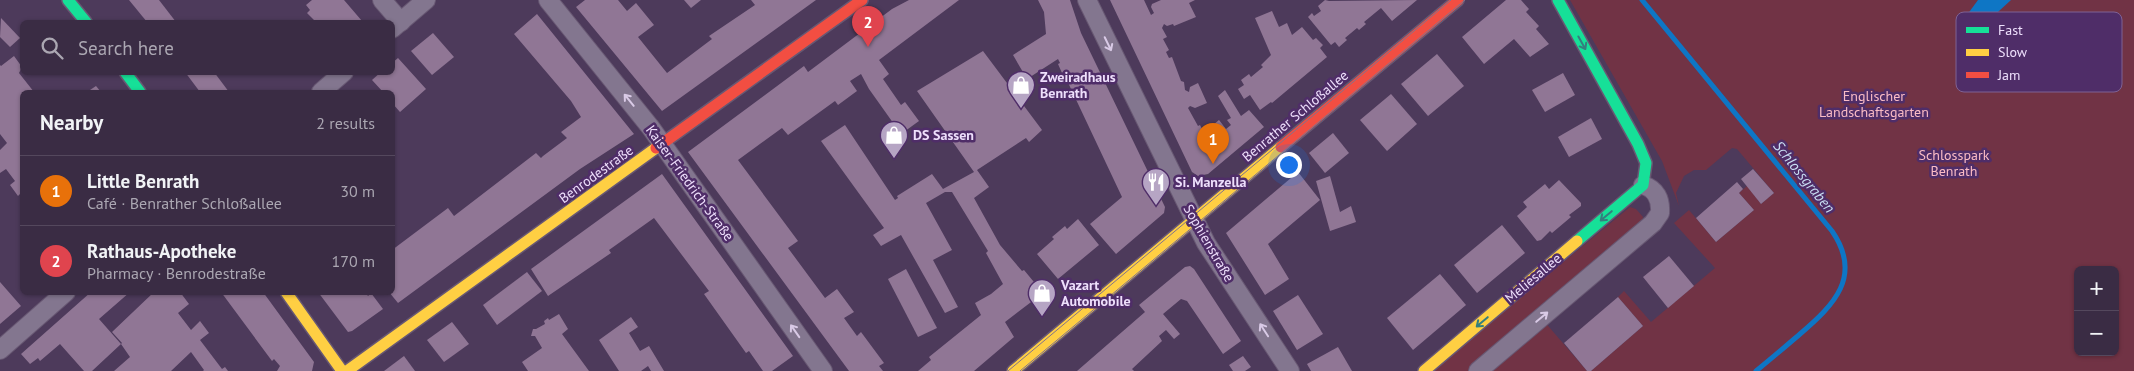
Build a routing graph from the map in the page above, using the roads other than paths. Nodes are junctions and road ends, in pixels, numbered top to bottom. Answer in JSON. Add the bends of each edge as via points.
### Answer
{"nodes":[{"id":1,"x":68,"y":0,"type":"edge"},
{"id":2,"x":382,"y":0,"type":"edge"},
{"id":3,"x":426,"y":0,"type":"edge"},
{"id":4,"x":548,"y":0,"type":"edge"},
{"id":5,"x":862,"y":0,"type":"edge"},
{"id":6,"x":1087,"y":0,"type":"edge"},
{"id":7,"x":1458,"y":0,"type":"edge"},
{"id":8,"x":1558,"y":0,"type":"edge"},
{"id":9,"x":84,"y":20,"type":"edge"},
{"id":10,"x":394,"y":20,"type":"edge"},
{"id":11,"x":397,"y":26,"type":"edge"},
{"id":12,"x":127,"y":75,"type":"edge"},
{"id":13,"x":341,"y":75,"type":"edge"},
{"id":14,"x":138,"y":90,"type":"edge"},
{"id":15,"x":323,"y":90,"type":"edge"},
{"id":16,"x":663,"y":144,"type":"junction"},
{"id":17,"x":1643,"y":185,"type":"junction"},
{"id":18,"x":1194,"y":220,"type":"junction"},
{"id":19,"x":63,"y":295,"type":"edge"},
{"id":20,"x":288,"y":295,"type":"edge"},
{"id":21,"x":0,"y":350,"type":"edge"},
{"id":22,"x":342,"y":371,"type":"edge"},
{"id":23,"x":346,"y":371,"type":"edge"},
{"id":24,"x":823,"y":371,"type":"edge"},
{"id":25,"x":1013,"y":371,"type":"edge"},
{"id":26,"x":1290,"y":371,"type":"edge"},
{"id":27,"x":1424,"y":371,"type":"edge"},
{"id":28,"x":1478,"y":371,"type":"edge"}],
"edges":[{"from":1,"to":9,"type":"street"},
{"from":2,"to":10,"type":"street"},
{"from":3,"to":11,"type":"street"},
{"from":16,"to":4,"type":"street","name":"Kaiser-Friedrich-Straße","one_way":true},
{"from":5,"to":16,"type":"street","name":"Benrodestraße"},
{"from":6,"to":18,"type":"street","name":"Sophienstraße","one_way":true},
{"from":7,"to":18,"type":"street","name":"Benrather Schloßallee"},
{"from":8,"to":17,"type":"street","one_way":true,"via":[[1638,144],[1646,162]]},
{"from":12,"to":14,"type":"street"},
{"from":13,"to":15,"type":"street"},
{"from":16,"to":23,"type":"street","name":"Benrodestraße"},
{"from":24,"to":16,"type":"street","name":"Kaiser-Friedrich-Straße","one_way":true},
{"from":17,"to":27,"type":"street","name":"Meliesallee","one_way":true},
{"from":28,"to":17,"type":"street","one_way":true,"via":[[1653,223],[1660,213],[1657,194]]},
{"from":18,"to":25,"type":"street","name":"Benrather Schloßallee"},
{"from":26,"to":18,"type":"street","name":"Sophienstraße","one_way":true},
{"from":19,"to":21,"type":"street"},
{"from":20,"to":22,"type":"street"}]}
